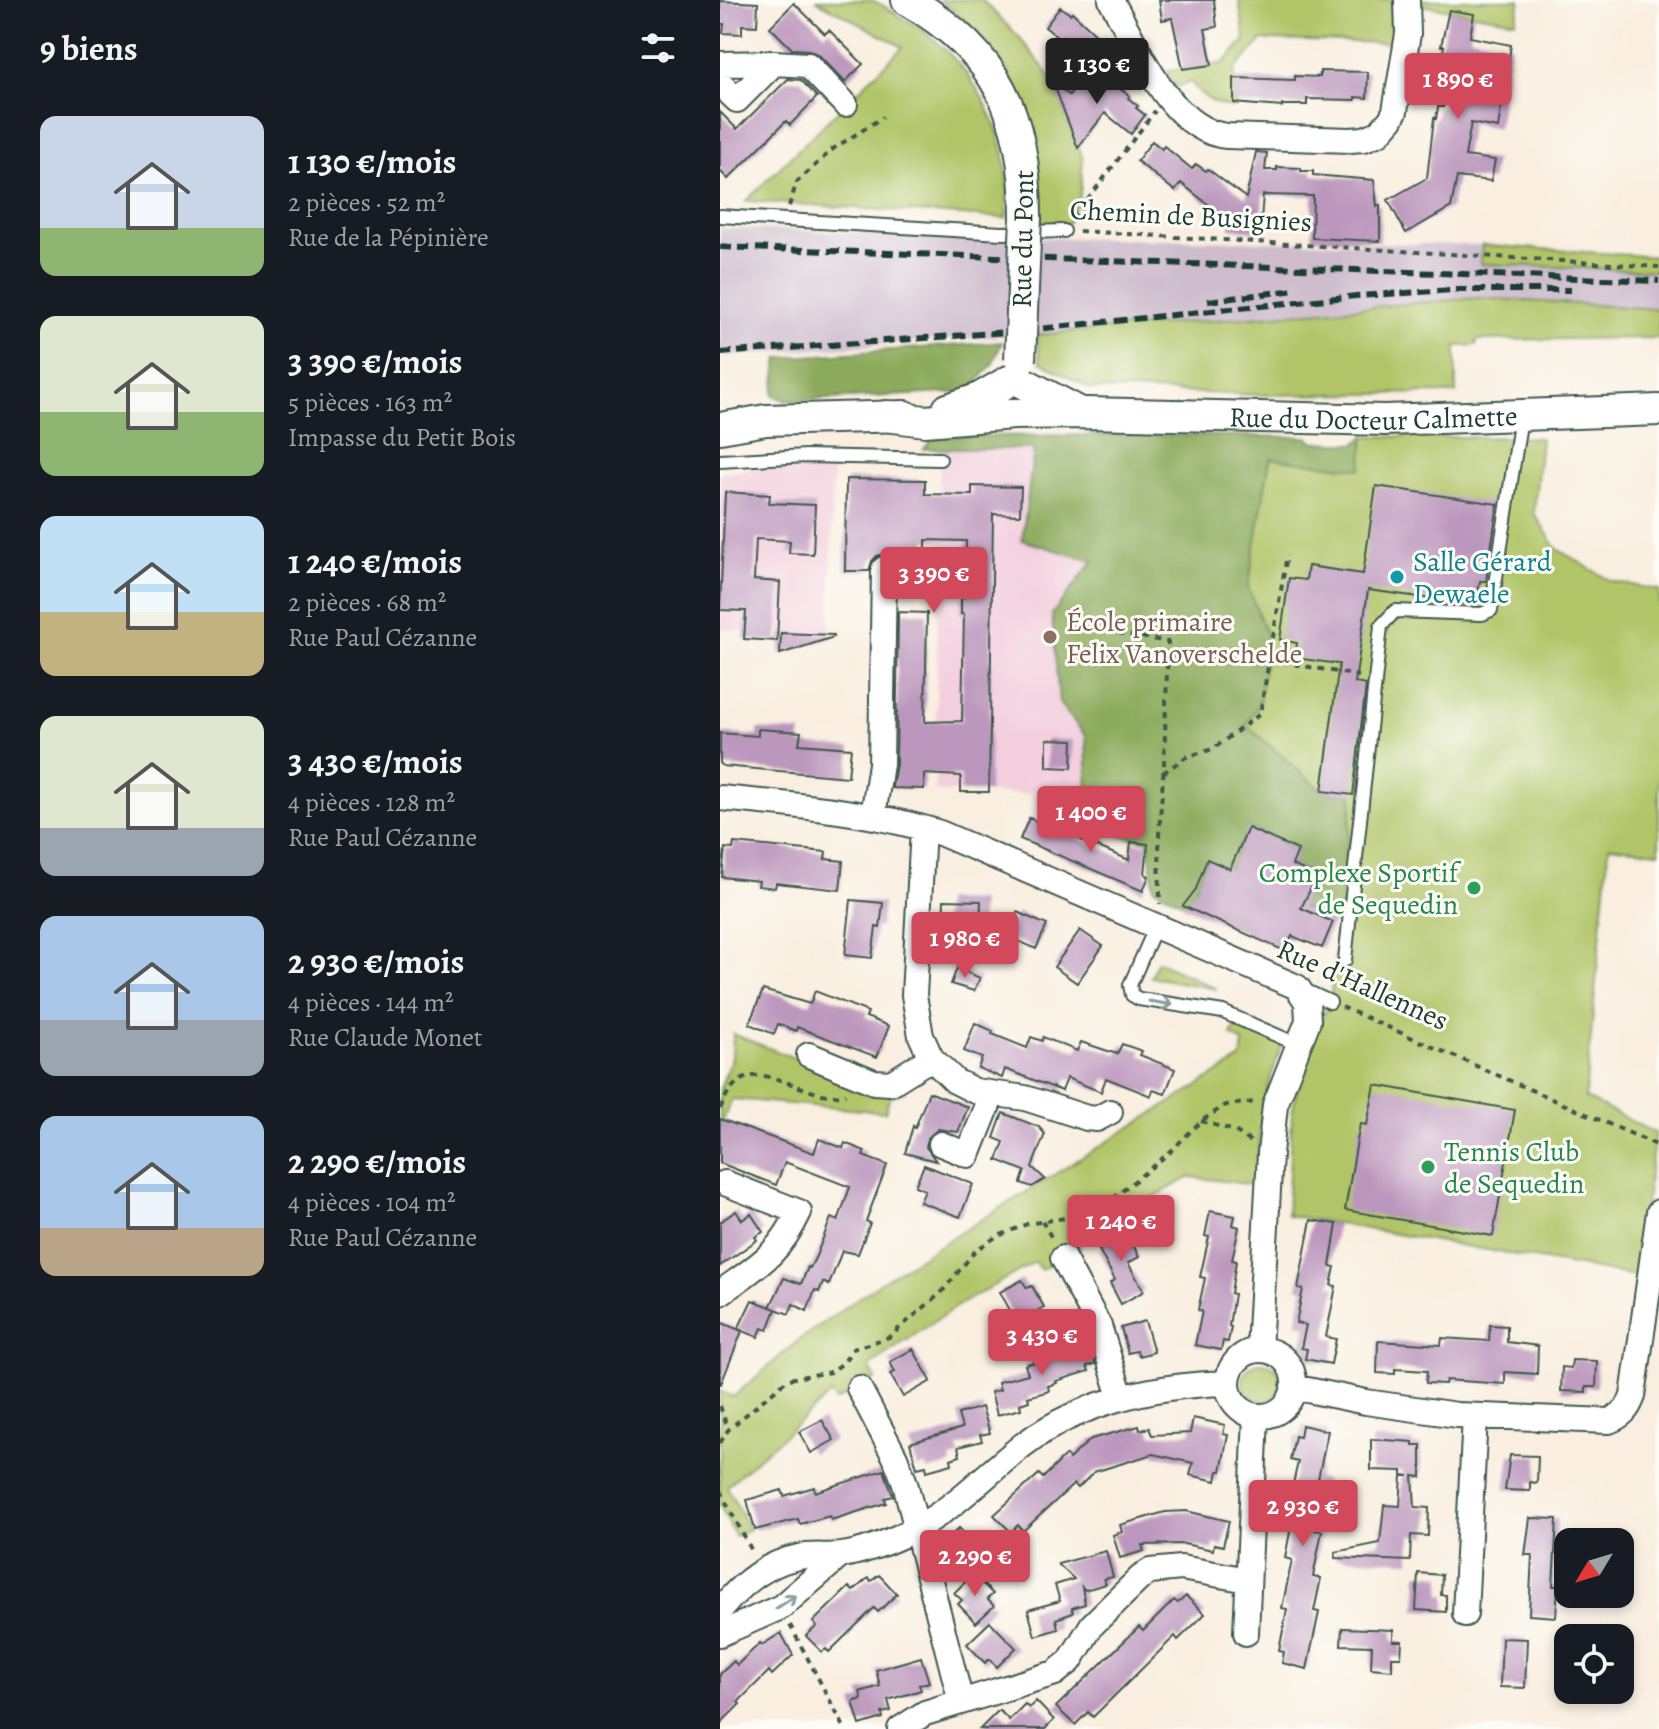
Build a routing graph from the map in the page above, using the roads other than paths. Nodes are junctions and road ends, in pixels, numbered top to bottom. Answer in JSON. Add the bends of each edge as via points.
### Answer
{"nodes":[{"id":1,"x":907,"y":0,"type":"edge"},
{"id":2,"x":1111,"y":0,"type":"edge"},
{"id":3,"x":1407,"y":0,"type":"edge"},
{"id":4,"x":774,"y":63,"type":"junction"},
{"id":5,"x":720,"y":64,"type":"edge"},
{"id":6,"x":720,"y":84,"type":"edge"},
{"id":7,"x":845,"y":104,"type":"dead end"},
{"id":8,"x":720,"y":216,"type":"edge"},
{"id":9,"x":1064,"y":231,"type":"road end"},
{"id":10,"x":1017,"y":390,"type":"junction"},
{"id":11,"x":1659,"y":410,"type":"edge"},
{"id":12,"x":1521,"y":416,"type":"junction"},
{"id":13,"x":720,"y":428,"type":"edge"},
{"id":14,"x":940,"y":459,"type":"dead end"},
{"id":15,"x":720,"y":461,"type":"edge"},
{"id":16,"x":884,"y":569,"type":"dead end"},
{"id":17,"x":720,"y":798,"type":"edge"},
{"id":18,"x":873,"y":816,"type":"junction"},
{"id":19,"x":923,"y":828,"type":"junction"},
{"id":20,"x":1156,"y":926,"type":"junction"},
{"id":21,"x":1345,"y":960,"type":"dead end"},
{"id":22,"x":1297,"y":987,"type":"junction"},
{"id":23,"x":1330,"y":1002,"type":"road end"},
{"id":24,"x":1299,"y":1045,"type":"junction"},
{"id":25,"x":809,"y":1055,"type":"dead end"},
{"id":26,"x":931,"y":1058,"type":"junction"},
{"id":27,"x":992,"y":1095,"type":"junction"},
{"id":28,"x":1110,"y":1112,"type":"dead end"},
{"id":29,"x":941,"y":1144,"type":"dead end"},
{"id":30,"x":725,"y":1183,"type":"dead end"},
{"id":31,"x":1659,"y":1212,"type":"edge"},
{"id":32,"x":1063,"y":1258,"type":"dead end"},
{"id":33,"x":720,"y":1293,"type":"edge"},
{"id":34,"x":1259,"y":1350,"type":"junction"},
{"id":35,"x":1228,"y":1383,"type":"junction"},
{"id":36,"x":1293,"y":1387,"type":"junction"},
{"id":37,"x":859,"y":1388,"type":"dead end"},
{"id":38,"x":1121,"y":1397,"type":"junction"},
{"id":39,"x":1256,"y":1416,"type":"junction"},
{"id":40,"x":1475,"y":1416,"type":"junction"},
{"id":41,"x":916,"y":1528,"type":"junction"},
{"id":42,"x":841,"y":1555,"type":"junction"},
{"id":43,"x":1248,"y":1580,"type":"junction"},
{"id":44,"x":720,"y":1610,"type":"edge"},
{"id":45,"x":1465,"y":1614,"type":"dead end"},
{"id":46,"x":1246,"y":1633,"type":"dead end"},
{"id":47,"x":720,"y":1634,"type":"edge"},
{"id":48,"x":961,"y":1702,"type":"junction"},
{"id":49,"x":900,"y":1729,"type":"edge"}],
"edges":[{"from":1,"to":10,"type":"street","name":"Rue du Pont","bridge":true,"via":[[946,25],[990,73],[1019,135],[1026,217]]},
{"from":2,"to":3,"type":"street","via":[[1166,96],[1189,120],[1217,135],[1350,140],[1372,137],[1395,111],[1408,34]]},
{"from":4,"to":5,"type":"street"},
{"from":4,"to":6,"type":"street","via":[[737,100]]},
{"from":4,"to":7,"type":"street","via":[[808,65]]},
{"from":8,"to":9,"type":"lane","name":"Chemin de Busignies","via":[[996,233]]},
{"from":10,"to":12,"type":"street","name":"Rue du Docteur Calmette","via":[[1087,413],[1305,419]]},
{"from":10,"to":13,"type":"street","via":[[945,410],[766,420]]},
{"from":11,"to":12,"type":"street","name":"Rue du Docteur Calmette"},
{"from":12,"to":21,"type":"lane","via":[[1491,610],[1395,611],[1381,626]]},
{"from":14,"to":15,"type":"lane","via":[[806,456]]},
{"from":16,"to":18,"type":"street","via":[[881,764]]},
{"from":17,"to":18,"type":"street","name":"Rue d'Hallennes"},
{"from":18,"to":19,"type":"street","name":"Rue d'Hallennes"},
{"from":19,"to":20,"type":"street","name":"Rue d'Hallennes"},
{"from":19,"to":26,"type":"street","via":[[914,995]]},
{"from":20,"to":22,"type":"street","name":"Rue d'Hallennes"},
{"from":20,"to":24,"type":"lane","one_way":true,"via":[[1130,985],[1132,995],[1223,1012]]},
{"from":22,"to":23,"type":"lane","name":"Rue d'Hallennes"},
{"from":22,"to":24,"type":"street","via":[[1309,1012]]},
{"from":24,"to":34,"type":"street","via":[[1275,1105]]},
{"from":25,"to":26,"type":"street","via":[[874,1082],[891,1083]]},
{"from":26,"to":27,"type":"street","via":[[955,1081]]},
{"from":27,"to":28,"type":"street","via":[[1025,1098],[1087,1118]]},
{"from":27,"to":29,"type":"street","via":[[968,1155]]},
{"from":30,"to":33,"type":"street","via":[[799,1212],[773,1255]]},
{"from":31,"to":40,"type":"street","via":[[1633,1396],[1625,1413],[1609,1421]]},
{"from":32,"to":38,"type":"street","via":[[1099,1326]]},
{"from":34,"to":35,"type":"street","via":[[1237,1360]]},
{"from":34,"to":36,"type":"street","via":[[1285,1361]]},
{"from":35,"to":38,"type":"street","via":[[1167,1386]]},
{"from":35,"to":39,"type":"street","via":[[1234,1403]]},
{"from":36,"to":39,"type":"street","via":[[1281,1409]]},
{"from":36,"to":40,"type":"street"},
{"from":37,"to":41,"type":"street","via":[[895,1457]]},
{"from":38,"to":41,"type":"street","via":[[1026,1443]]},
{"from":39,"to":43,"type":"street"},
{"from":40,"to":45,"type":"street"},
{"from":41,"to":42,"type":"street"},
{"from":41,"to":48,"type":"street"},
{"from":42,"to":44,"type":"street","via":[[800,1557],[762,1571]]},
{"from":47,"to":42,"type":"street","one_way":true,"via":[[781,1607]]},
{"from":43,"to":46,"type":"street"},
{"from":43,"to":48,"type":"street","via":[[1181,1568],[1150,1571],[1092,1625],[1064,1667],[1043,1679]]},
{"from":48,"to":49,"type":"street","via":[[925,1713]]}]}
